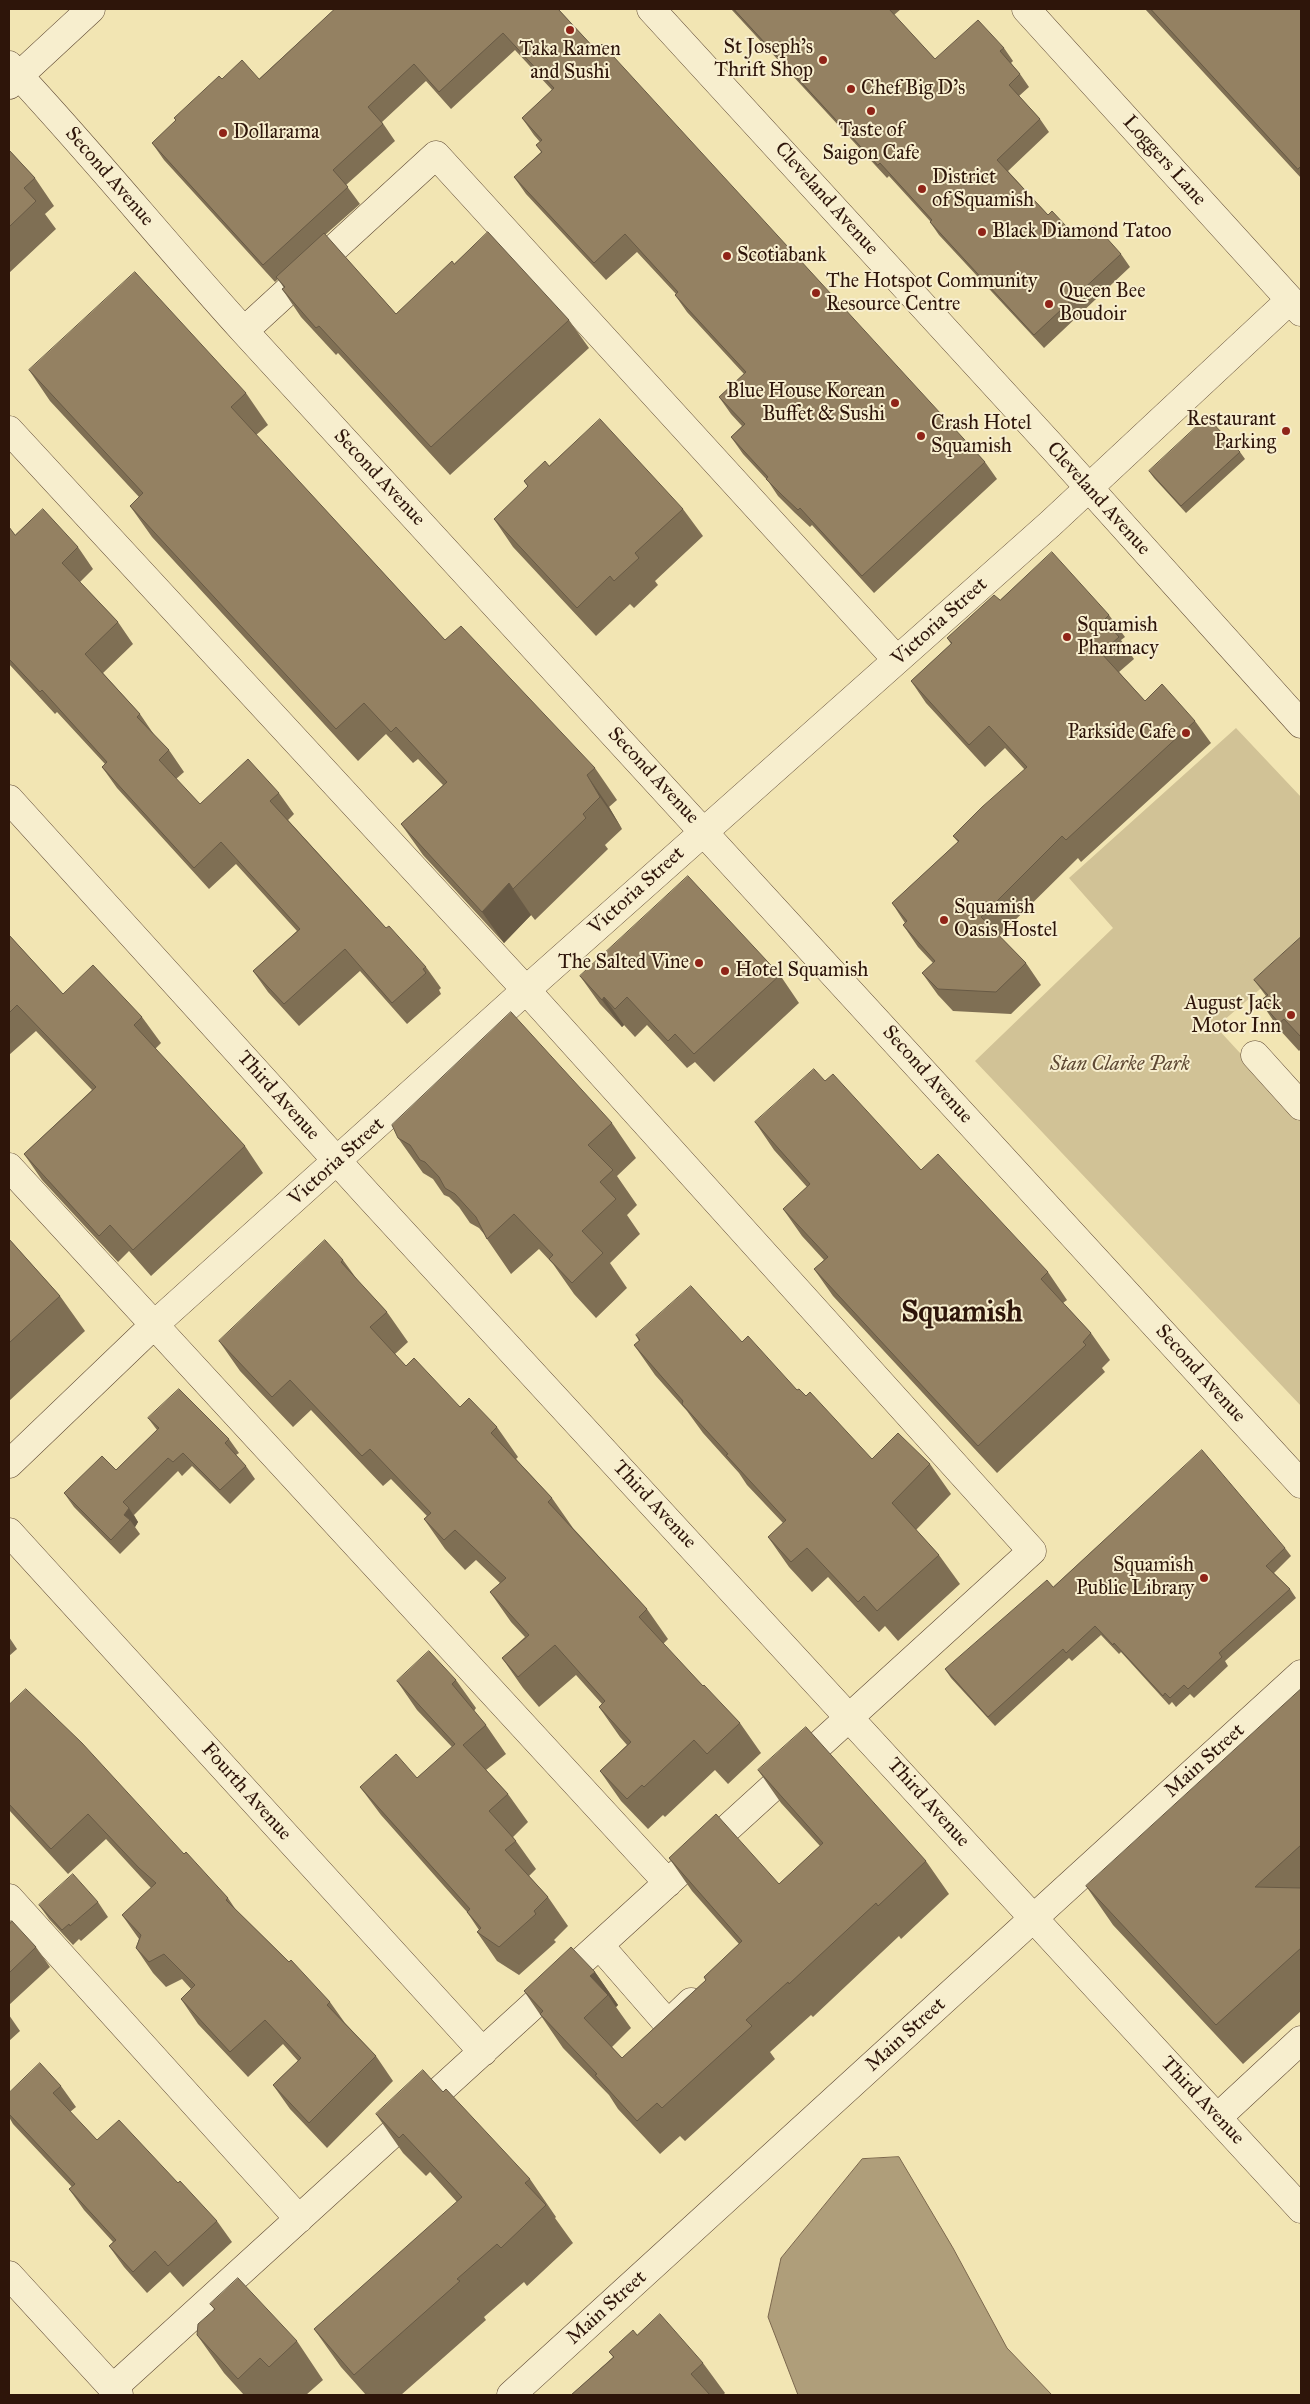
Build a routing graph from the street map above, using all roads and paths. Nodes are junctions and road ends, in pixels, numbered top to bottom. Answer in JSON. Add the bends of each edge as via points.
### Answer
{"nodes":[{"id":1,"x":91,"y":9,"type":"edge"},
{"id":2,"x":651,"y":9,"type":"edge"},
{"id":3,"x":1026,"y":9,"type":"edge"},
{"id":4,"x":12,"y":75,"type":"edge"},
{"id":5,"x":1296,"y":306,"type":"edge"},
{"id":6,"x":244,"y":331,"type":"junction"},
{"id":7,"x":9,"y":430,"type":"edge"},
{"id":8,"x":1089,"y":488,"type":"junction"},
{"id":9,"x":897,"y":660,"type":"junction"},
{"id":10,"x":1301,"y":724,"type":"edge"},
{"id":11,"x":9,"y":799,"type":"edge"},
{"id":12,"x":704,"y":832,"type":"junction"},
{"id":13,"x":526,"y":990,"type":"junction"},
{"id":14,"x":1255,"y":1056,"type":"dead end"},
{"id":15,"x":1301,"y":1106,"type":"edge"},
{"id":16,"x":338,"y":1162,"type":"junction"},
{"id":17,"x":9,"y":1167,"type":"edge"},
{"id":18,"x":154,"y":1326,"type":"junction"},
{"id":19,"x":9,"y":1464,"type":"edge"},
{"id":20,"x":1301,"y":1484,"type":"edge"},
{"id":21,"x":9,"y":1532,"type":"edge"},
{"id":22,"x":1301,"y":1674,"type":"edge"},
{"id":23,"x":851,"y":1718,"type":"junction"},
{"id":24,"x":668,"y":1883,"type":"junction"},
{"id":25,"x":9,"y":1898,"type":"edge"},
{"id":26,"x":1033,"y":1918,"type":"junction"},
{"id":27,"x":600,"y":1946,"type":"junction"},
{"id":28,"x":703,"y":1990,"type":"edge"},
{"id":29,"x":1301,"y":2040,"type":"edge"},
{"id":30,"x":482,"y":2052,"type":"junction"},
{"id":31,"x":1217,"y":2118,"type":"junction"},
{"id":32,"x":1301,"y":2209,"type":"edge"},
{"id":33,"x":299,"y":2219,"type":"junction"},
{"id":34,"x":9,"y":2275,"type":"edge"},
{"id":35,"x":116,"y":2392,"type":"edge"},
{"id":36,"x":511,"y":2395,"type":"edge"}],
"edges":[{"from":1,"to":4,"type":"street"},
{"from":2,"to":8,"type":"street","name":"Cleveland Avenue"},
{"from":3,"to":5,"type":"street","name":"Loggers Lane"},
{"from":4,"to":6,"type":"street","name":"Second Avenue","via":[[60,120]]},
{"from":5,"to":8,"type":"street","name":"Victoria Street"},
{"from":6,"to":9,"type":"street","via":[[436,155]]},
{"from":6,"to":12,"type":"street","name":"Second Avenue"},
{"from":7,"to":13,"type":"street"},
{"from":8,"to":9,"type":"street","name":"Victoria Street"},
{"from":8,"to":10,"type":"street","name":"Cleveland Avenue"},
{"from":9,"to":12,"type":"street","name":"Victoria Street"},
{"from":11,"to":16,"type":"street","name":"Third Avenue"},
{"from":12,"to":13,"type":"street","name":"Victoria Street"},
{"from":12,"to":20,"type":"street","name":"Second Avenue"},
{"from":13,"to":16,"type":"street","name":"Victoria Street"},
{"from":13,"to":23,"type":"street","via":[[1032,1551]]},
{"from":14,"to":15,"type":"street"},
{"from":16,"to":18,"type":"street","name":"Victoria Street"},
{"from":16,"to":23,"type":"street","name":"Third Avenue"},
{"from":17,"to":18,"type":"street"},
{"from":18,"to":19,"type":"street","name":"Victoria Street"},
{"from":18,"to":24,"type":"street"},
{"from":21,"to":30,"type":"street","name":"Fourth Avenue"},
{"from":22,"to":26,"type":"street","name":"Main Street"},
{"from":23,"to":24,"type":"street"},
{"from":23,"to":26,"type":"street","name":"Third Avenue"},
{"from":24,"to":27,"type":"street"},
{"from":25,"to":33,"type":"street"},
{"from":26,"to":31,"type":"street","name":"Third Avenue"},
{"from":26,"to":36,"type":"street","name":"Main Street"},
{"from":27,"to":28,"type":"street","via":[[668,2024]]},
{"from":27,"to":30,"type":"street"},
{"from":29,"to":31,"type":"street"},
{"from":30,"to":33,"type":"street"},
{"from":31,"to":32,"type":"street","name":"Third Avenue"},
{"from":33,"to":35,"type":"street"},
{"from":34,"to":35,"type":"street"}]}
